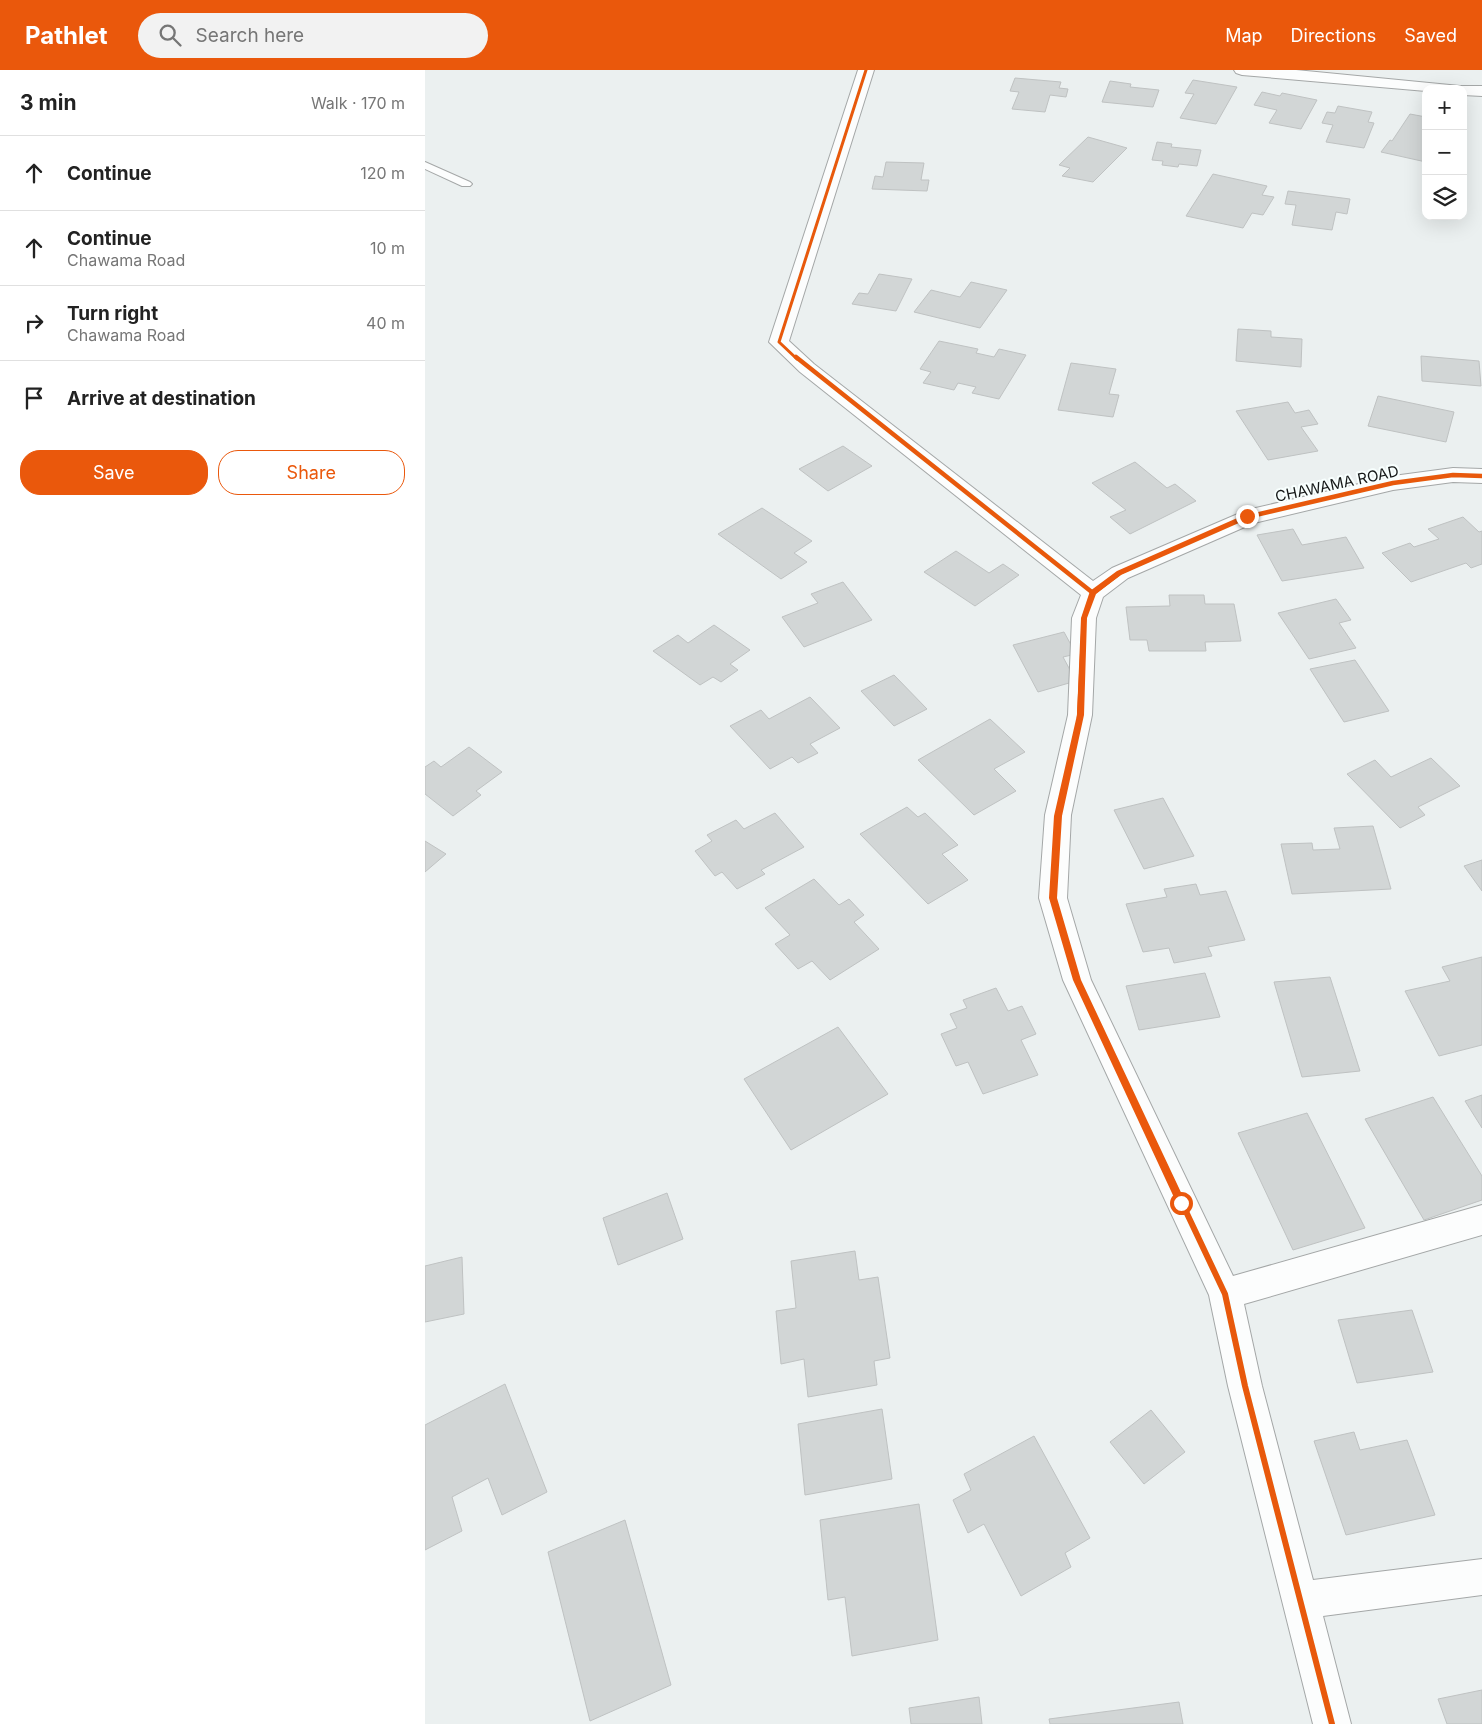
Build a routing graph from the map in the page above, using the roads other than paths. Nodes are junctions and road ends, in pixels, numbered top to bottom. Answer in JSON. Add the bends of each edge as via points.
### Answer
{"nodes":[{"id":1,"x":866,"y":70,"type":"edge"},
{"id":2,"x":1242,"y":70,"type":"edge"},
{"id":3,"x":1422,"y":86,"type":"edge"},
{"id":4,"x":1467,"y":90,"type":"edge"},
{"id":5,"x":1482,"y":92,"type":"edge"},
{"id":6,"x":425,"y":165,"type":"edge"},
{"id":7,"x":466,"y":184,"type":"dead end"},
{"id":8,"x":1482,"y":476,"type":"edge"},
{"id":9,"x":1088,"y":605,"type":"junction"},
{"id":10,"x":1482,"y":1220,"type":"edge"},
{"id":11,"x":1225,"y":1294,"type":"junction"},
{"id":12,"x":1482,"y":1577,"type":"edge"},
{"id":13,"x":1300,"y":1600,"type":"junction"},
{"id":14,"x":1332,"y":1724,"type":"edge"}],
"edges":[{"from":1,"to":9,"type":"street","via":[[779,342]]},
{"from":2,"to":3,"type":"street"},
{"from":4,"to":5,"type":"street"},
{"from":6,"to":7,"type":"lane"},
{"from":8,"to":9,"type":"street","name":"CHAWAMA ROAD","via":[[1453,475],[1393,483],[1247,516],[1120,573]]},
{"from":9,"to":11,"type":"street","via":[[1080,715],[1058,816],[1053,898],[1077,980]]},
{"from":10,"to":11,"type":"street"},
{"from":11,"to":13,"type":"street"},
{"from":12,"to":13,"type":"street"},
{"from":13,"to":14,"type":"street"}]}
